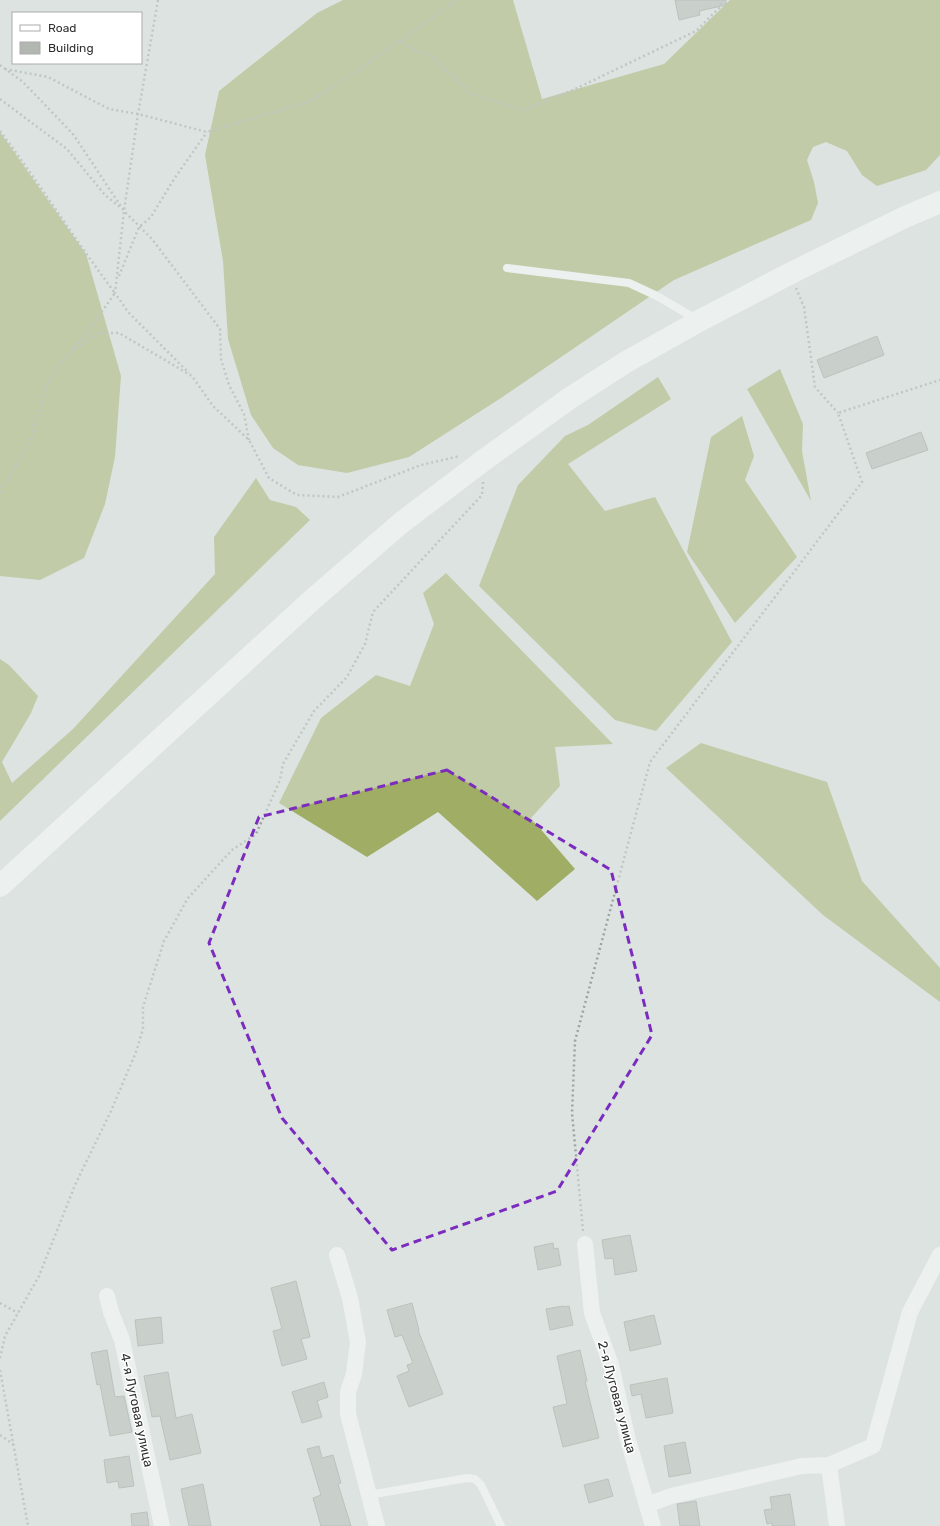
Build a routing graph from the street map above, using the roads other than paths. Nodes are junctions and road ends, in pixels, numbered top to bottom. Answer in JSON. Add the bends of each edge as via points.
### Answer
{"nodes":[{"id":1,"x":940,"y":202,"type":"edge"},
{"id":2,"x":507,"y":268,"type":"dead end"},
{"id":3,"x":699,"y":321,"type":"junction"},
{"id":4,"x":0,"y":886,"type":"edge"},
{"id":5,"x":585,"y":1244,"type":"road end"},
{"id":6,"x":337,"y":1255,"type":"dead end"},
{"id":7,"x":940,"y":1255,"type":"edge"},
{"id":8,"x":107,"y":1296,"type":"dead end"},
{"id":9,"x":828,"y":1466,"type":"junction"},
{"id":10,"x":370,"y":1495,"type":"junction"},
{"id":11,"x":647,"y":1505,"type":"junction"},
{"id":12,"x":162,"y":1526,"type":"edge"},
{"id":13,"x":377,"y":1526,"type":"edge"},
{"id":14,"x":501,"y":1526,"type":"edge"},
{"id":15,"x":653,"y":1526,"type":"edge"},
{"id":16,"x":837,"y":1526,"type":"edge"}],
"edges":[{"from":1,"to":3,"type":"main road","via":[[790,273]]},
{"from":2,"to":3,"type":"lane","via":[[629,283]]},
{"from":3,"to":4,"type":"main road","via":[[626,362],[570,398],[401,523],[313,598]]},
{"from":5,"to":11,"type":"street","name":"2-я Луговая улица","via":[[592,1313],[611,1365],[628,1440]]},
{"from":6,"to":10,"type":"street","via":[[350,1298],[358,1342],[354,1374],[348,1392],[348,1414]]},
{"from":7,"to":9,"type":"street","via":[[910,1312],[872,1446]]},
{"from":8,"to":12,"type":"street","name":"4-я Луговая улица","via":[[122,1340]]},
{"from":9,"to":11,"type":"street","via":[[802,1466],[671,1496]]},
{"from":9,"to":16,"type":"street"},
{"from":10,"to":13,"type":"street"},
{"from":10,"to":14,"type":"lane","via":[[467,1478],[475,1479],[481,1485]]},
{"from":11,"to":15,"type":"street","name":"2-я Луговая улица"}]}
